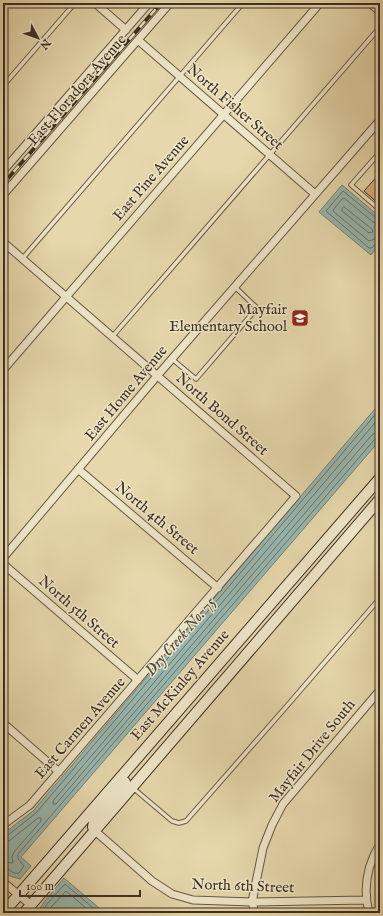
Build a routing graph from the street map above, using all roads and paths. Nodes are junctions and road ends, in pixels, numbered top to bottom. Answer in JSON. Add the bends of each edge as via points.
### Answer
{"nodes":[{"id":1,"x":75,"y":3,"type":"edge"},
{"id":2,"x":95,"y":3,"type":"edge"},
{"id":3,"x":149,"y":3,"type":"edge"},
{"id":4,"x":170,"y":3,"type":"edge"},
{"id":5,"x":243,"y":3,"type":"edge"},
{"id":6,"x":320,"y":3,"type":"edge"},
{"id":7,"x":367,"y":3,"type":"edge"},
{"id":8,"x":380,"y":14,"type":"edge"},
{"id":9,"x":380,"y":26,"type":"edge"},
{"id":10,"x":126,"y":30,"type":"junction"},
{"id":11,"x":138,"y":40,"type":"junction"},
{"id":12,"x":180,"y":76,"type":"junction"},
{"id":13,"x":3,"y":86,"type":"edge"},
{"id":14,"x":223,"y":114,"type":"junction"},
{"id":15,"x":380,"y":120,"type":"edge"},
{"id":16,"x":380,"y":152,"type":"edge"},
{"id":17,"x":270,"y":154,"type":"junction"},
{"id":18,"x":3,"y":172,"type":"edge"},
{"id":19,"x":315,"y":194,"type":"junction"},
{"id":20,"x":3,"y":195,"type":"edge"},
{"id":21,"x":380,"y":210,"type":"edge"},
{"id":22,"x":3,"y":242,"type":"edge"},
{"id":23,"x":22,"y":259,"type":"junction"},
{"id":24,"x":235,"y":287,"type":"junction"},
{"id":25,"x":66,"y":297,"type":"junction"},
{"id":26,"x":112,"y":336,"type":"junction"},
{"id":27,"x":172,"y":359,"type":"junction"},
{"id":28,"x":3,"y":370,"type":"edge"},
{"id":29,"x":157,"y":376,"type":"junction"},
{"id":30,"x":78,"y":469,"type":"junction"},
{"id":31,"x":380,"y":478,"type":"edge"},
{"id":32,"x":296,"y":496,"type":"joint"},
{"id":33,"x":380,"y":499,"type":"edge"},
{"id":34,"x":3,"y":558,"type":"edge"},
{"id":35,"x":3,"y":564,"type":"edge"},
{"id":36,"x":218,"y":588,"type":"junction"},
{"id":37,"x":380,"y":598,"type":"edge"},
{"id":38,"x":138,"y":680,"type":"junction"},
{"id":39,"x":380,"y":690,"type":"edge"},
{"id":40,"x":3,"y":723,"type":"edge"},
{"id":41,"x":150,"y":743,"type":"junction"},
{"id":42,"x":59,"y":772,"type":"junction"},
{"id":43,"x":133,"y":787,"type":"junction"},
{"id":44,"x":3,"y":826,"type":"edge"},
{"id":45,"x":94,"y":830,"type":"junction"},
{"id":46,"x":380,"y":844,"type":"edge"},
{"id":47,"x":3,"y":882,"type":"edge"},
{"id":48,"x":18,"y":895,"type":"junction"},
{"id":49,"x":366,"y":900,"type":"junction"},
{"id":50,"x":252,"y":902,"type":"junction"},
{"id":51,"x":31,"y":905,"type":"junction"},
{"id":52,"x":3,"y":913,"type":"edge"},
{"id":53,"x":24,"y":913,"type":"edge"},
{"id":54,"x":255,"y":913,"type":"edge"},
{"id":55,"x":369,"y":913,"type":"edge"}],
"edges":[{"from":1,"to":13,"type":"lane"},
{"from":2,"to":10,"type":"street"},
{"from":3,"to":10,"type":"street","name":"East Floradora Avenue"},
{"from":4,"to":11,"type":"street","name":"East Floradora Avenue"},
{"from":5,"to":12,"type":"lane"},
{"from":6,"to":14,"type":"street","name":"East Pine Avenue"},
{"from":7,"to":8,"type":"lane"},
{"from":9,"to":17,"type":"lane"},
{"from":10,"to":18,"type":"street","name":"East Floradora Avenue"},
{"from":11,"to":12,"type":"street","name":"North Fisher Street"},
{"from":11,"to":20,"type":"street","name":"East Floradora Avenue"},
{"from":12,"to":14,"type":"street","name":"North Fisher Street"},
{"from":12,"to":23,"type":"lane"},
{"from":14,"to":17,"type":"street","name":"North Fisher Street"},
{"from":14,"to":25,"type":"street","name":"East Pine Avenue"},
{"from":15,"to":19,"type":"street","name":"East Home Avenue"},
{"from":16,"to":21,"type":"lane","via":[[351,185]]},
{"from":17,"to":19,"type":"street","name":"North Fisher Street"},
{"from":17,"to":26,"type":"lane"},
{"from":19,"to":24,"type":"street","name":"East Home Avenue"},
{"from":22,"to":23,"type":"street","name":"North Bond Street"},
{"from":23,"to":25,"type":"street","name":"North Bond Street"},
{"from":24,"to":27,"type":"street","name":"East Home Avenue"},
{"from":24,"to":27,"type":"lane","via":[[257,308],[196,379]]},
{"from":25,"to":26,"type":"street","name":"North Bond Street"},
{"from":25,"to":28,"type":"street","name":"East Pine Avenue"},
{"from":26,"to":29,"type":"street","name":"North Bond Street"},
{"from":27,"to":29,"type":"street","name":"East Home Avenue"},
{"from":29,"to":30,"type":"street","name":"East Home Avenue"},
{"from":29,"to":32,"type":"street","name":"North Bond Street"},
{"from":30,"to":34,"type":"street","name":"East Home Avenue"},
{"from":30,"to":36,"type":"street","name":"North 4th Street"},
{"from":31,"to":41,"type":"main road","name":"East McKinley Avenue"},
{"from":32,"to":36,"type":"street","name":"East Carmen Avenue"},
{"from":33,"to":43,"type":"main road","name":"East McKinley Avenue"},
{"from":35,"to":38,"type":"street","name":"North 5th Street"},
{"from":36,"to":38,"type":"street","name":"East Carmen Avenue"},
{"from":37,"to":43,"type":"lane","via":[[186,821],[172,821]]},
{"from":38,"to":42,"type":"street","name":"East Carmen Avenue"},
{"from":39,"to":50,"type":"street","name":"Mayfair Drive South","via":[[283,804],[263,848]]},
{"from":40,"to":42,"type":"street"},
{"from":41,"to":45,"type":"main road","via":[[135,770],[95,817]]},
{"from":41,"to":48,"type":"main road","name":"East McKinley Avenue"},
{"from":42,"to":44,"type":"street","name":"East Carmen Avenue","via":[[30,805]]},
{"from":43,"to":45,"type":"main road","name":"East McKinley Avenue"},
{"from":45,"to":50,"type":"street","name":"North 6th Street","via":[[152,881],[172,894],[193,900]]},
{"from":45,"to":51,"type":"main road","name":"East McKinley Avenue"},
{"from":46,"to":49,"type":"street","via":[[369,870]]},
{"from":47,"to":48,"type":"street"},
{"from":48,"to":51,"type":"street"},
{"from":48,"to":52,"type":"main road","name":"East McKinley Avenue"},
{"from":49,"to":50,"type":"street","name":"North 6th Street"},
{"from":49,"to":55,"type":"street"},
{"from":50,"to":54,"type":"street"},
{"from":51,"to":53,"type":"main road","name":"East McKinley Avenue"}]}
